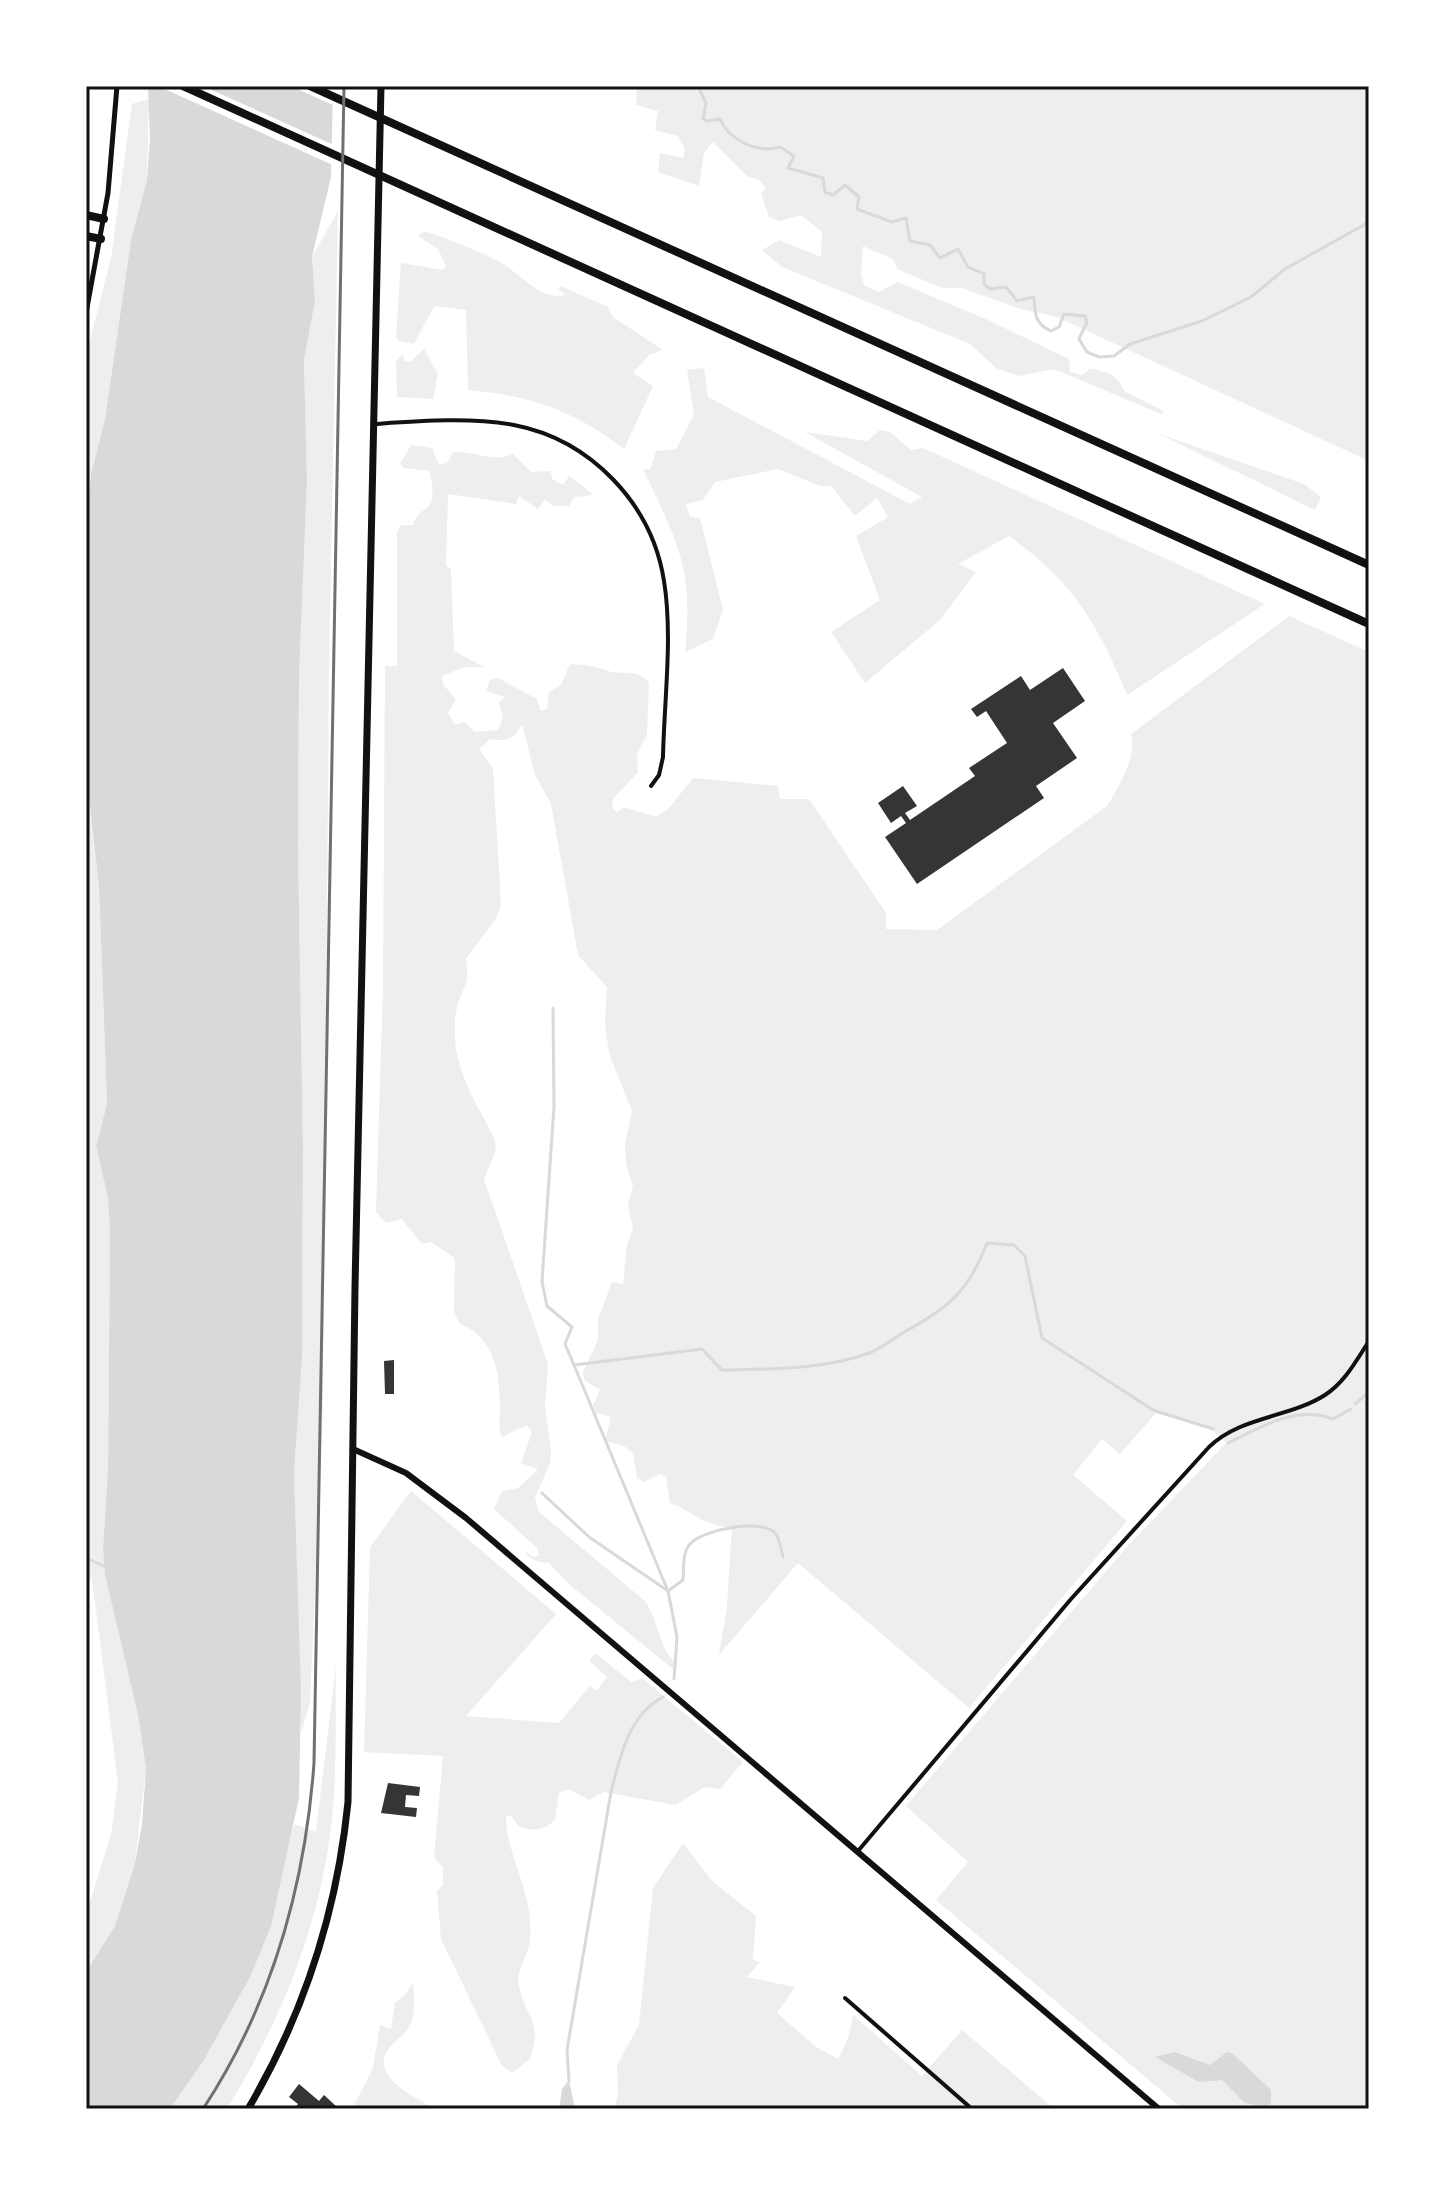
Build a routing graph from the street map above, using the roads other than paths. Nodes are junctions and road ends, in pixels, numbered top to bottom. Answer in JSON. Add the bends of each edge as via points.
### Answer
{"nodes":[{"id":1,"x":117,"y":86,"type":"edge"},
{"id":2,"x":183,"y":86,"type":"edge"},
{"id":3,"x":310,"y":86,"type":"edge"},
{"id":4,"x":381,"y":86,"type":"edge"},
{"id":5,"x":86,"y":215,"type":"edge"},
{"id":6,"x":104,"y":219,"type":"junction"},
{"id":7,"x":86,"y":236,"type":"edge"},
{"id":8,"x":101,"y":239,"type":"junction"},
{"id":9,"x":86,"y":313,"type":"edge"},
{"id":10,"x":375,"y":424,"type":"junction"},
{"id":11,"x":1369,"y":565,"type":"edge"},
{"id":12,"x":1369,"y":624,"type":"edge"},
{"id":13,"x":651,"y":786,"type":"dead end"},
{"id":14,"x":1369,"y":1341,"type":"edge"},
{"id":15,"x":353,"y":1449,"type":"junction"},
{"id":16,"x":858,"y":1851,"type":"junction"},
{"id":17,"x":845,"y":1998,"type":"dead end"},
{"id":18,"x":248,"y":2109,"type":"edge"},
{"id":19,"x":972,"y":2109,"type":"edge"},
{"id":20,"x":1159,"y":2109,"type":"edge"}],
"edges":[{"from":1,"to":6,"type":"street"},
{"from":2,"to":12,"type":"highway"},
{"from":3,"to":11,"type":"highway"},
{"from":4,"to":10,"type":"main road"},
{"from":5,"to":6,"type":"highway"},
{"from":6,"to":8,"type":"street"},
{"from":7,"to":8,"type":"highway"},
{"from":8,"to":9,"type":"street"},
{"from":10,"to":13,"type":"street","via":[[498,423],[533,430],[588,457],[631,501],[656,548],[666,600],[663,757]]},
{"from":10,"to":15,"type":"main road"},
{"from":14,"to":16,"type":"street","via":[[1346,1377],[1321,1397],[1217,1439],[1071,1599]]},
{"from":15,"to":16,"type":"main road","via":[[406,1473],[445,1502]]},
{"from":15,"to":18,"type":"main road","via":[[350,1777],[342,1852],[308,1985]]},
{"from":16,"to":20,"type":"main road"},
{"from":17,"to":19,"type":"street"}]}
